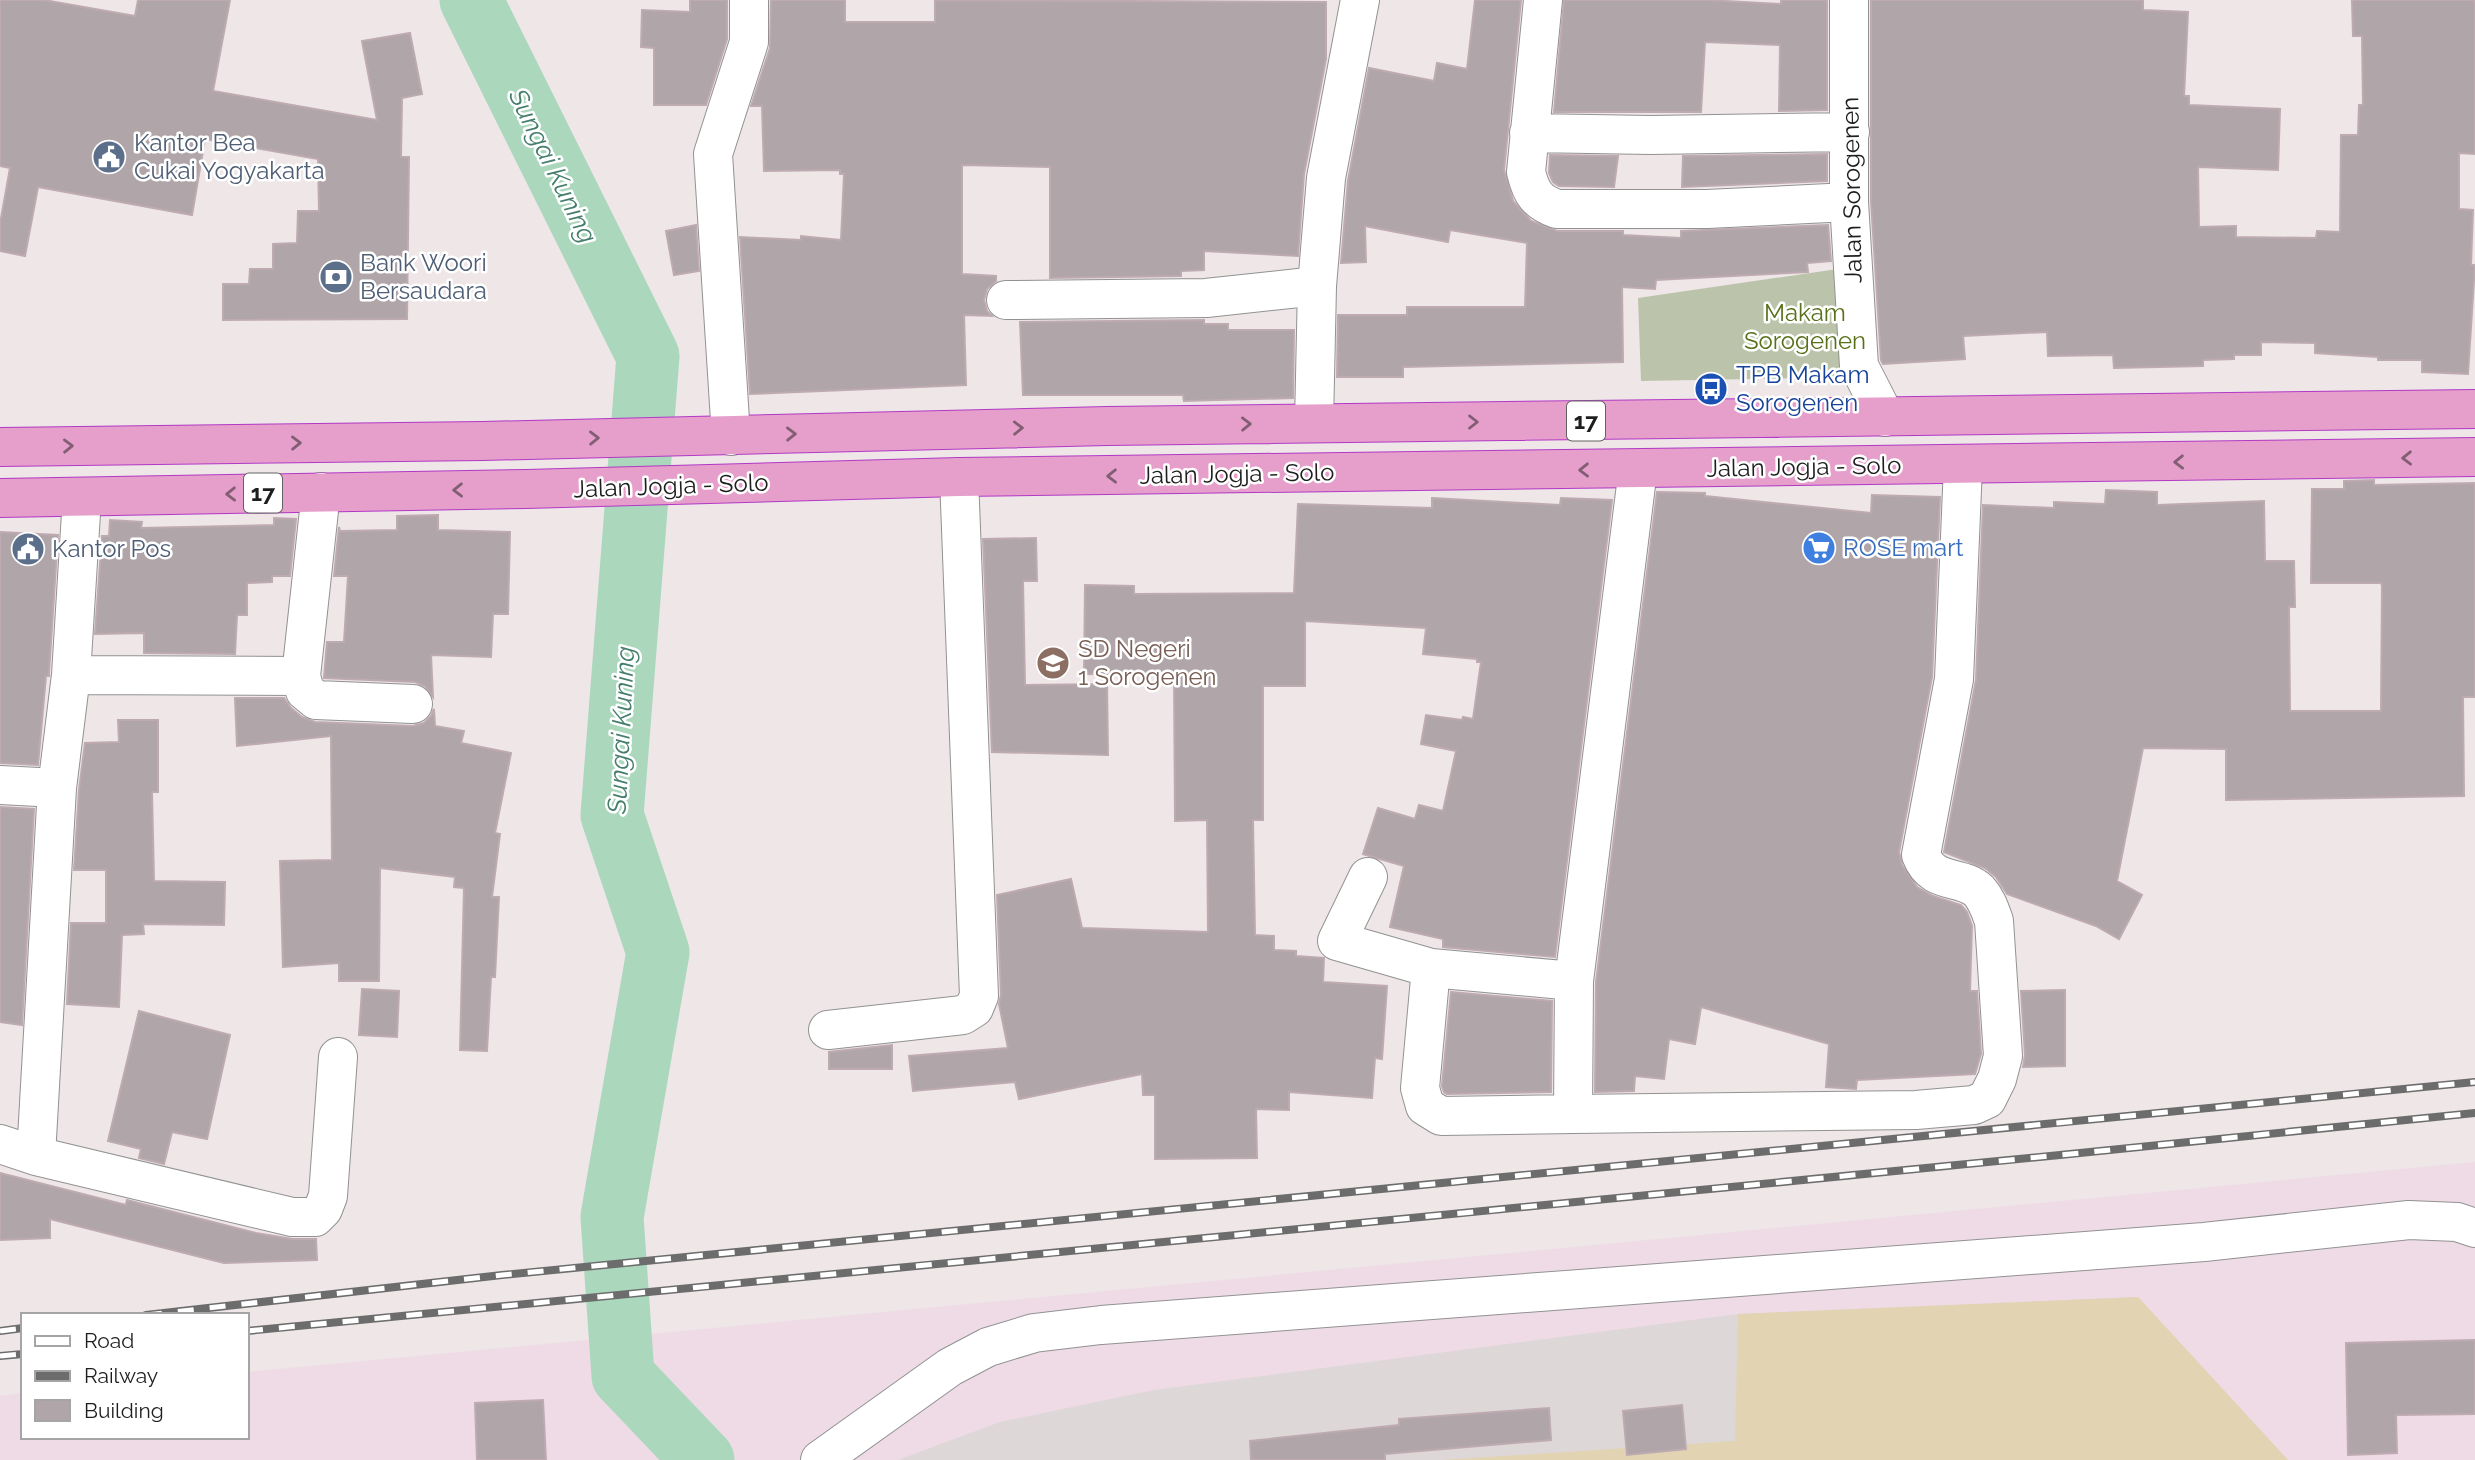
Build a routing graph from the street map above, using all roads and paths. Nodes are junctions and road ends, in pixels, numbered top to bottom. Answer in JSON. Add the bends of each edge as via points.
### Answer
{"nodes":[{"id":1,"x":749,"y":0,"type":"edge"},
{"id":2,"x":1360,"y":0,"type":"edge"},
{"id":3,"x":1543,"y":0,"type":"edge"},
{"id":4,"x":1849,"y":0,"type":"edge"},
{"id":5,"x":1850,"y":132,"type":"junction"},
{"id":6,"x":1529,"y":133,"type":"junction"},
{"id":7,"x":1849,"y":202,"type":"junction"},
{"id":8,"x":1317,"y":286,"type":"junction"},
{"id":9,"x":1006,"y":300,"type":"dead end"},
{"id":10,"x":2475,"y":409,"type":"edge"},
{"id":11,"x":1885,"y":417,"type":"junction"},
{"id":12,"x":1314,"y":423,"type":"junction"},
{"id":13,"x":715,"y":436,"type":"junction"},
{"id":14,"x":0,"y":447,"type":"edge"},
{"id":15,"x":2475,"y":457,"type":"edge"},
{"id":16,"x":1963,"y":466,"type":"junction"},
{"id":17,"x":1638,"y":469,"type":"junction"},
{"id":18,"x":959,"y":477,"type":"junction"},
{"id":19,"x":321,"y":492,"type":"junction"},
{"id":20,"x":82,"y":497,"type":"junction"},
{"id":21,"x":0,"y":498,"type":"edge"},
{"id":22,"x":71,"y":675,"type":"junction"},
{"id":23,"x":301,"y":676,"type":"junction"},
{"id":24,"x":413,"y":704,"type":"dead end"},
{"id":25,"x":0,"y":785,"type":"edge"},
{"id":26,"x":57,"y":788,"type":"junction"},
{"id":27,"x":1368,"y":877,"type":"dead end"},
{"id":28,"x":1431,"y":968,"type":"junction"},
{"id":29,"x":1574,"y":981,"type":"junction"},
{"id":30,"x":828,"y":1030,"type":"dead end"},
{"id":31,"x":338,"y":1057,"type":"dead end"},
{"id":32,"x":1573,"y":1114,"type":"junction"},
{"id":33,"x":18,"y":1150,"type":"edge"},
{"id":34,"x":2475,"y":1228,"type":"edge"},
{"id":35,"x":820,"y":1460,"type":"edge"}],
"edges":[{"from":1,"to":13,"type":"street","via":[[749,42],[713,154]]},
{"from":2,"to":8,"type":"street","via":[[1326,178]]},
{"from":3,"to":6,"type":"street"},
{"from":4,"to":5,"type":"street","name":"Jalan Sorogenen"},
{"from":5,"to":6,"type":"street"},
{"from":5,"to":7,"type":"street","name":"Jalan Sorogenen"},
{"from":6,"to":7,"type":"street","via":[[1526,172],[1530,188],[1544,205],[1557,209],[1707,209]]},
{"from":7,"to":11,"type":"street","name":"Jalan Sorogenen","via":[[1859,366]]},
{"from":8,"to":9,"type":"street","via":[[1206,298]]},
{"from":8,"to":12,"type":"street"},
{"from":10,"to":11,"type":"highway","name":"Jalan Jogja - Solo","number":"17"},
{"from":12,"to":11,"type":"highway","name":"Jalan Jogja - Solo","number":"17","one_way":true},
{"from":13,"to":12,"type":"highway","name":"Jalan Jogja - Solo","number":"17","one_way":true},
{"from":14,"to":13,"type":"highway","name":"Jalan Jogja - Solo","number":"17","one_way":true},
{"from":15,"to":16,"type":"highway","name":"Jalan Jogja - Solo","number":"17","one_way":true},
{"from":16,"to":17,"type":"highway","name":"Jalan Jogja - Solo","number":"17"},
{"from":16,"to":32,"type":"street","via":[[1954,679],[1921,855],[1933,872],[1978,890],[1994,921],[2003,1056],[1987,1099],[1974,1105],[1916,1110]]},
{"from":17,"to":18,"type":"highway","name":"Jalan Jogja - Solo","number":"17","one_way":true},
{"from":17,"to":29,"type":"street"},
{"from":18,"to":19,"type":"highway","name":"Jalan Jogja - Solo","number":"17","one_way":true},
{"from":18,"to":30,"type":"street","via":[[979,996],[974,1008],[963,1015]]},
{"from":19,"to":20,"type":"highway","name":"Jalan Jogja - Solo","number":"17","one_way":true},
{"from":19,"to":23,"type":"street"},
{"from":20,"to":21,"type":"highway","name":"Jalan Jogja - Solo","number":"17"},
{"from":20,"to":22,"type":"street"},
{"from":22,"to":23,"type":"street"},
{"from":22,"to":26,"type":"street"},
{"from":23,"to":24,"type":"street","via":[[306,691],[316,700]]},
{"from":25,"to":26,"type":"street"},
{"from":26,"to":33,"type":"street"},
{"from":27,"to":28,"type":"street","via":[[1337,941]]},
{"from":28,"to":29,"type":"street"},
{"from":28,"to":32,"type":"street","via":[[1420,1088],[1425,1106],[1441,1116]]},
{"from":29,"to":32,"type":"street"},
{"from":31,"to":33,"type":"street","via":[[328,1196],[315,1217],[292,1217]]},
{"from":34,"to":35,"type":"street","via":[[2457,1222],[2409,1220],[2204,1242],[1034,1333],[988,1347],[950,1367]]}]}
